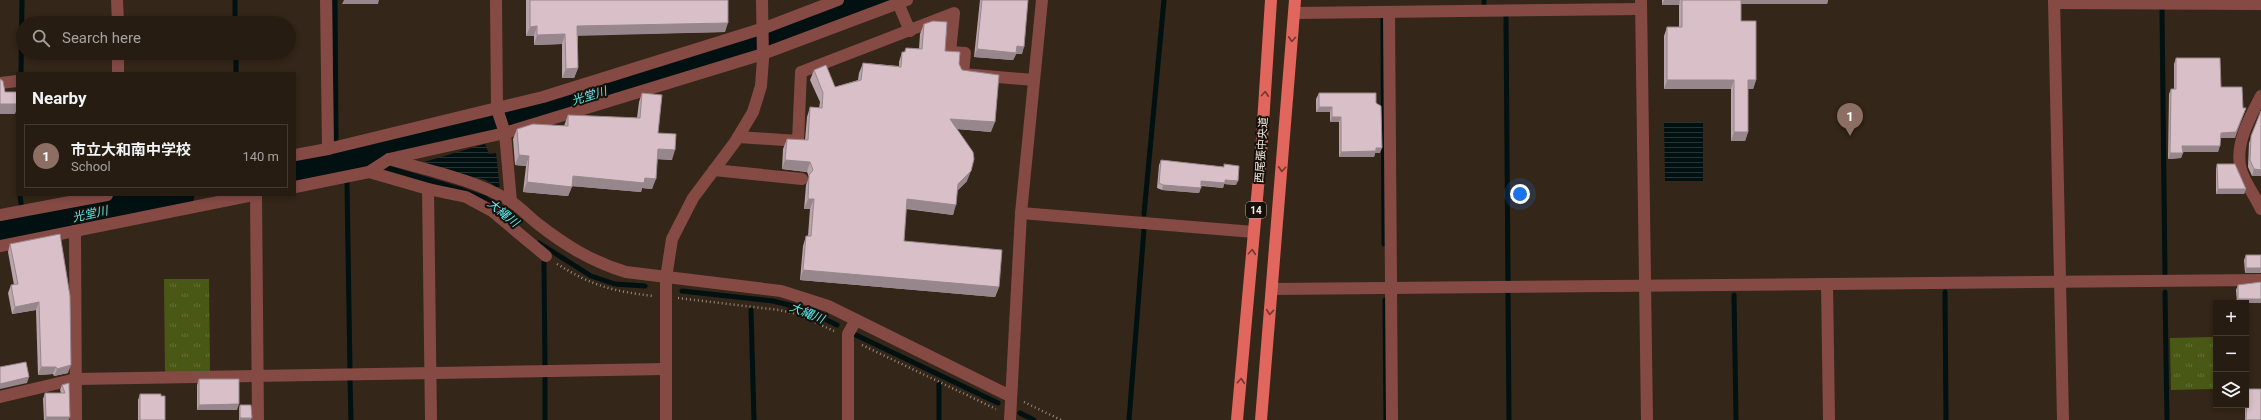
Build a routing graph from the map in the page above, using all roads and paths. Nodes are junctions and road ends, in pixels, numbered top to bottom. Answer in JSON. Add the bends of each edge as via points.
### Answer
{"nodes":[{"id":1,"x":117,"y":0,"type":"edge"},
{"id":2,"x":326,"y":0,"type":"edge"},
{"id":3,"x":496,"y":0,"type":"edge"},
{"id":4,"x":762,"y":0,"type":"edge"},
{"id":5,"x":838,"y":0,"type":"edge"},
{"id":6,"x":1042,"y":0,"type":"edge"},
{"id":7,"x":1271,"y":0,"type":"edge"},
{"id":8,"x":1295,"y":0,"type":"edge"},
{"id":9,"x":902,"y":2,"type":"edge"},
{"id":10,"x":2054,"y":2,"type":"edge"},
{"id":11,"x":1641,"y":4,"type":"edge"},
{"id":12,"x":2261,"y":4,"type":"edge"},
{"id":13,"x":1389,"y":12,"type":"junction"},
{"id":14,"x":1294,"y":13,"type":"junction"},
{"id":15,"x":118,"y":16,"type":"edge"},
{"id":16,"x":762,"y":30,"type":"junction"},
{"id":17,"x":910,"y":31,"type":"junction"},
{"id":18,"x":763,"y":52,"type":"junction"},
{"id":19,"x":118,"y":60,"type":"edge"},
{"id":20,"x":118,"y":72,"type":"edge"},
{"id":21,"x":1034,"y":80,"type":"junction"},
{"id":22,"x":16,"y":81,"type":"edge"},
{"id":23,"x":0,"y":83,"type":"edge"},
{"id":24,"x":2261,"y":96,"type":"edge"},
{"id":25,"x":498,"y":110,"type":"junction"},
{"id":26,"x":505,"y":131,"type":"junction"},
{"id":27,"x":738,"y":137,"type":"junction"},
{"id":28,"x":328,"y":149,"type":"junction"},
{"id":29,"x":296,"y":156,"type":"edge"},
{"id":30,"x":386,"y":161,"type":"junction"},
{"id":31,"x":371,"y":170,"type":"junction"},
{"id":32,"x":714,"y":170,"type":"junction"},
{"id":33,"x":802,"y":179,"type":"dead end"},
{"id":34,"x":296,"y":187,"type":"edge"},
{"id":35,"x":428,"y":189,"type":"junction"},
{"id":36,"x":101,"y":196,"type":"edge"},
{"id":37,"x":248,"y":196,"type":"edge"},
{"id":38,"x":256,"y":196,"type":"edge"},
{"id":39,"x":511,"y":202,"type":"junction"},
{"id":40,"x":2261,"y":209,"type":"edge"},
{"id":41,"x":1021,"y":213,"type":"junction"},
{"id":42,"x":0,"y":215,"type":"edge"},
{"id":43,"x":75,"y":231,"type":"junction"},
{"id":44,"x":1254,"y":232,"type":"junction"},
{"id":45,"x":0,"y":246,"type":"edge"},
{"id":46,"x":546,"y":256,"type":"joint"},
{"id":47,"x":666,"y":278,"type":"junction"},
{"id":48,"x":2261,"y":280,"type":"edge"},
{"id":49,"x":2060,"y":282,"type":"junction"},
{"id":50,"x":1827,"y":284,"type":"junction"},
{"id":51,"x":1645,"y":286,"type":"junction"},
{"id":52,"x":1391,"y":288,"type":"junction"},
{"id":53,"x":1272,"y":289,"type":"junction"},
{"id":54,"x":667,"y":297,"type":"junction"},
{"id":55,"x":856,"y":320,"type":"junction"},
{"id":56,"x":848,"y":338,"type":"junction"},
{"id":57,"x":665,"y":369,"type":"junction"},
{"id":58,"x":430,"y":373,"type":"junction"},
{"id":59,"x":257,"y":376,"type":"junction"},
{"id":60,"x":76,"y":379,"type":"junction"},
{"id":61,"x":0,"y":396,"type":"edge"},
{"id":62,"x":1010,"y":396,"type":"junction"},
{"id":63,"x":1010,"y":418,"type":"edge"},
{"id":64,"x":76,"y":420,"type":"edge"},
{"id":65,"x":258,"y":420,"type":"edge"},
{"id":66,"x":431,"y":420,"type":"edge"},
{"id":67,"x":666,"y":420,"type":"edge"},
{"id":68,"x":848,"y":420,"type":"edge"},
{"id":69,"x":1061,"y":420,"type":"edge"},
{"id":70,"x":1237,"y":420,"type":"edge"},
{"id":71,"x":1261,"y":420,"type":"edge"},
{"id":72,"x":1392,"y":420,"type":"edge"},
{"id":73,"x":1646,"y":420,"type":"edge"},
{"id":74,"x":1829,"y":420,"type":"edge"},
{"id":75,"x":2063,"y":420,"type":"edge"}],
"edges":[{"from":1,"to":15,"type":"street"},
{"from":2,"to":28,"type":"street"},
{"from":3,"to":25,"type":"street"},
{"from":4,"to":16,"type":"street"},
{"from":5,"to":16,"type":"street"},
{"from":6,"to":21,"type":"street"},
{"from":44,"to":7,"type":"main road","name":"西尾張中央道","number":"14","one_way":true},
{"from":8,"to":14,"type":"main road","name":"西尾張中央道","number":"14"},
{"from":9,"to":17,"type":"street"},
{"from":9,"to":18,"type":"street"},
{"from":10,"to":12,"type":"street"},
{"from":10,"to":49,"type":"street"},
{"from":11,"to":13,"type":"street"},
{"from":11,"to":51,"type":"street"},
{"from":13,"to":14,"type":"street"},
{"from":13,"to":52,"type":"street"},
{"from":14,"to":53,"type":"main road","name":"西尾張中央道","number":"14","one_way":true},
{"from":16,"to":18,"type":"street"},
{"from":16,"to":25,"type":"street"},
{"from":17,"to":21,"type":"street","via":[[954,13],[950,52],[965,53],[963,74]]},
{"from":17,"to":27,"type":"street","via":[[801,72],[798,141]]},
{"from":18,"to":26,"type":"street"},
{"from":18,"to":27,"type":"street","via":[[761,86],[753,112]]},
{"from":19,"to":20,"type":"street"},
{"from":21,"to":41,"type":"street"},
{"from":22,"to":23,"type":"street"},
{"from":24,"to":40,"type":"street","via":[[2250,118],[2240,156],[2241,170]]},
{"from":25,"to":26,"type":"street"},
{"from":25,"to":28,"type":"street"},
{"from":26,"to":30,"type":"street"},
{"from":26,"to":39,"type":"street"},
{"from":27,"to":32,"type":"street"},
{"from":28,"to":29,"type":"street"},
{"from":30,"to":31,"type":"street"},
{"from":30,"to":39,"type":"street","via":[[480,185]]},
{"from":31,"to":34,"type":"street"},
{"from":31,"to":35,"type":"street"},
{"from":32,"to":33,"type":"street"},
{"from":32,"to":47,"type":"street","via":[[693,198],[675,232]]},
{"from":35,"to":46,"type":"street","via":[[466,197],[479,203]]},
{"from":35,"to":58,"type":"street"},
{"from":36,"to":42,"type":"street"},
{"from":37,"to":43,"type":"street"},
{"from":38,"to":59,"type":"street"},
{"from":39,"to":47,"type":"street","via":[[584,256],[626,272]]},
{"from":41,"to":44,"type":"street"},
{"from":41,"to":62,"type":"street"},
{"from":43,"to":45,"type":"street"},
{"from":43,"to":60,"type":"street"},
{"from":70,"to":44,"type":"main road","name":"西尾張中央道","number":"14","one_way":true},
{"from":46,"to":54,"type":"path","via":[[572,273],[606,289]]},
{"from":47,"to":54,"type":"street"},
{"from":47,"to":55,"type":"street","via":[[782,291],[828,306]]},
{"from":48,"to":49,"type":"street"},
{"from":49,"to":50,"type":"street"},
{"from":49,"to":75,"type":"street"},
{"from":50,"to":51,"type":"street"},
{"from":50,"to":74,"type":"street"},
{"from":51,"to":52,"type":"street"},
{"from":51,"to":73,"type":"street"},
{"from":52,"to":53,"type":"street"},
{"from":52,"to":72,"type":"street"},
{"from":53,"to":71,"type":"main road","name":"西尾張中央道","number":"14","one_way":true},
{"from":54,"to":56,"type":"path","via":[[780,310],[797,314]]},
{"from":54,"to":57,"type":"street"},
{"from":55,"to":56,"type":"street"},
{"from":55,"to":62,"type":"street"},
{"from":56,"to":63,"type":"path"},
{"from":56,"to":68,"type":"street"},
{"from":57,"to":58,"type":"street"},
{"from":57,"to":67,"type":"street"},
{"from":58,"to":59,"type":"street"},
{"from":58,"to":66,"type":"street"},
{"from":59,"to":60,"type":"street"},
{"from":59,"to":65,"type":"street"},
{"from":60,"to":61,"type":"street"},
{"from":60,"to":64,"type":"street"},
{"from":62,"to":63,"type":"street"},
{"from":62,"to":69,"type":"path"}]}
